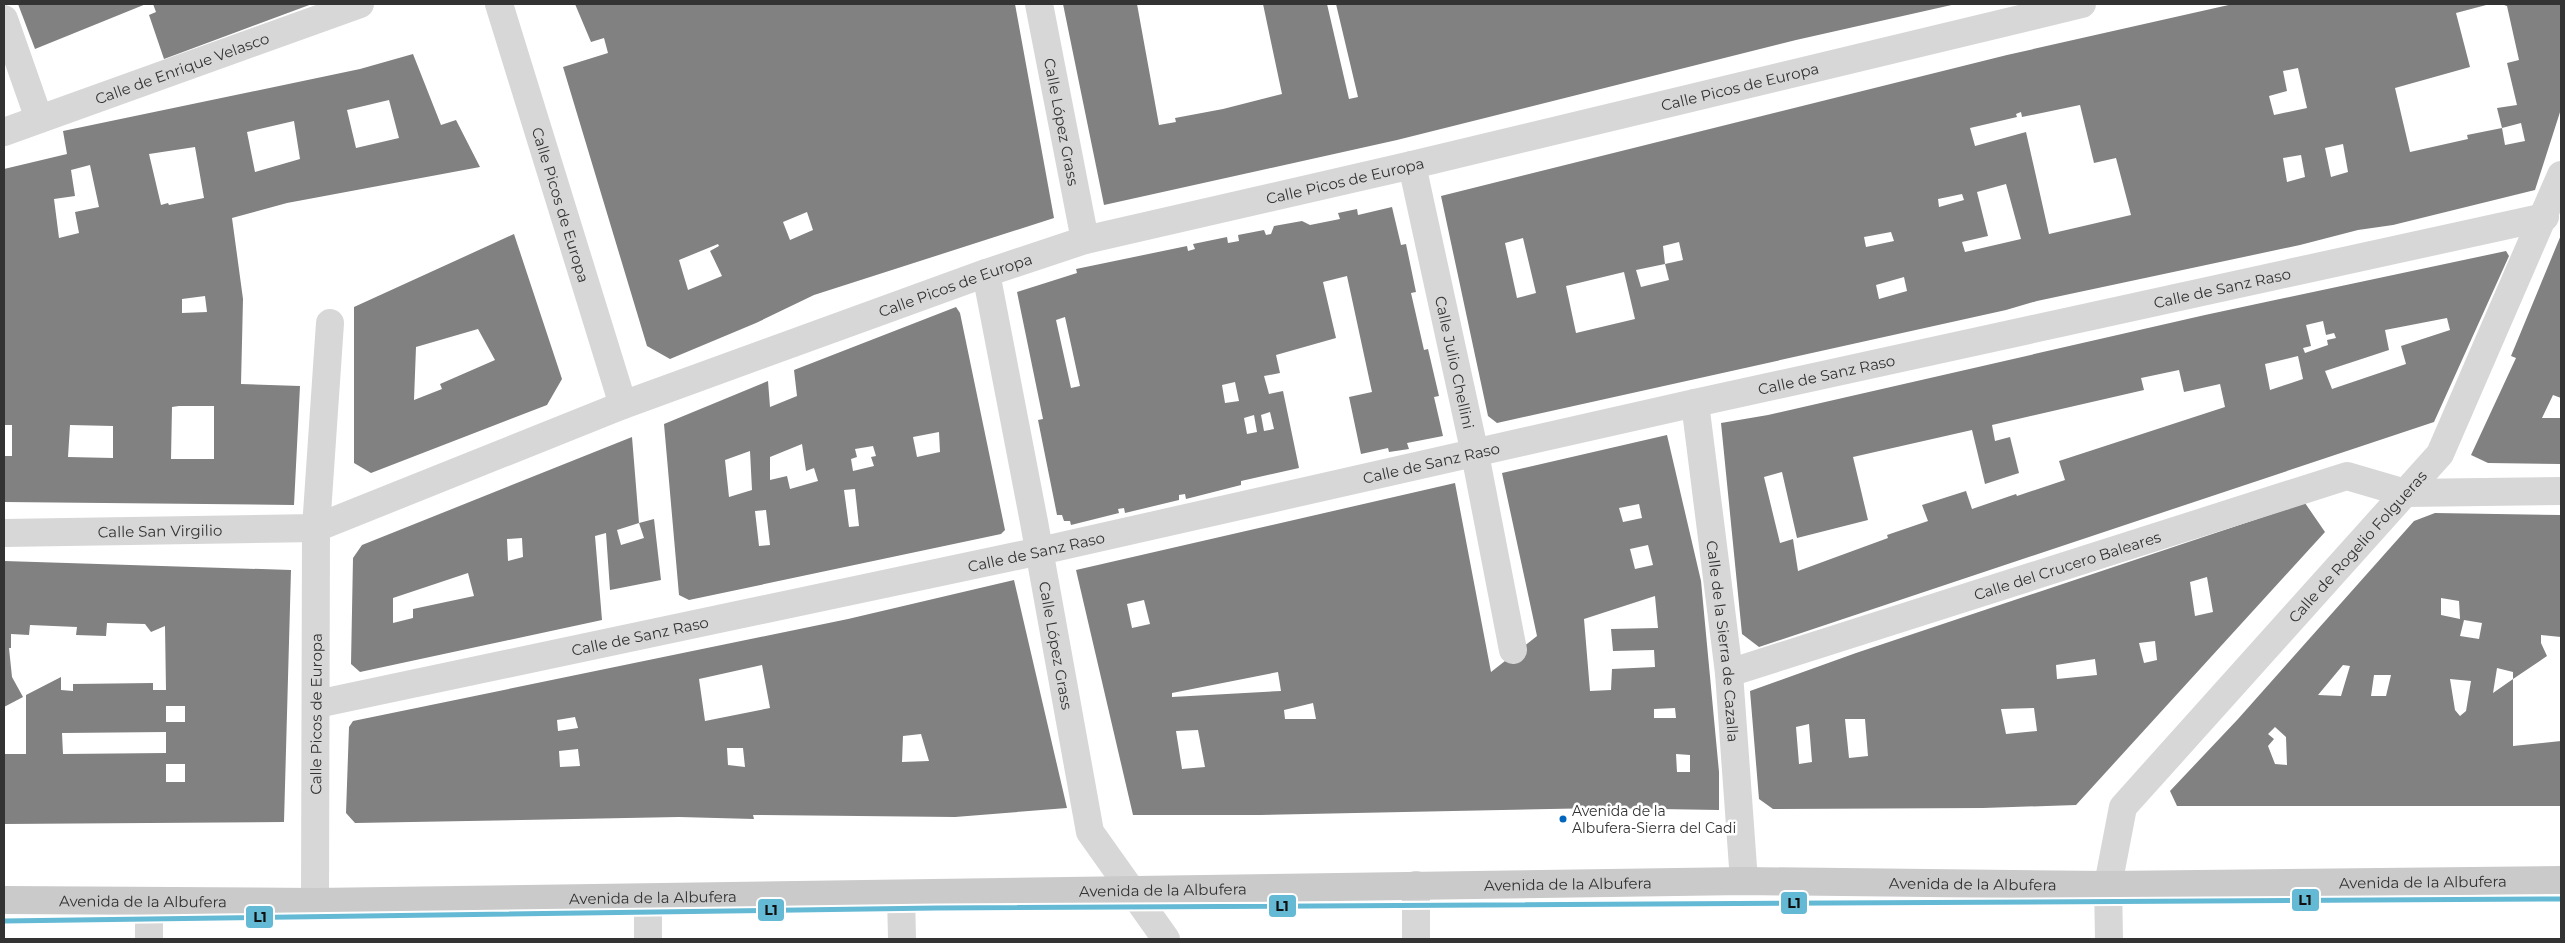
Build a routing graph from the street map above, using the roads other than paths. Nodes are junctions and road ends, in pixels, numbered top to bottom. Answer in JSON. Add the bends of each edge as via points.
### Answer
{"nodes":[{"id":1,"x":360,"y":4,"type":"edge"},
{"id":2,"x":499,"y":4,"type":"edge"},
{"id":3,"x":1039,"y":4,"type":"edge"},
{"id":4,"x":2082,"y":4,"type":"edge"},
{"id":5,"x":4,"y":20,"type":"edge"},
{"id":6,"x":39,"y":119,"type":"junction"},
{"id":7,"x":4,"y":132,"type":"edge"},
{"id":8,"x":1412,"y":165,"type":"junction"},
{"id":9,"x":2561,"y":175,"type":"edge"},
{"id":10,"x":2545,"y":217,"type":"junction"},
{"id":11,"x":1085,"y":240,"type":"junction"},
{"id":12,"x":986,"y":273,"type":"junction"},
{"id":13,"x":330,"y":323,"type":"dead end"},
{"id":14,"x":1695,"y":403,"type":"junction"},
{"id":15,"x":624,"y":405,"type":"junction"},
{"id":16,"x":1475,"y":454,"type":"junction"},
{"id":17,"x":2561,"y":491,"type":"edge"},
{"id":18,"x":2406,"y":493,"type":"junction"},
{"id":19,"x":316,"y":528,"type":"junction"},
{"id":20,"x":4,"y":533,"type":"edge"},
{"id":21,"x":1040,"y":551,"type":"junction"},
{"id":22,"x":1513,"y":650,"type":"dead end"},
{"id":23,"x":1729,"y":673,"type":"junction"},
{"id":24,"x":317,"y":704,"type":"junction"},
{"id":25,"x":2561,"y":880,"type":"edge"},
{"id":26,"x":1744,"y":881,"type":"junction"},
{"id":27,"x":1416,"y":885,"type":"junction"},
{"id":28,"x":2108,"y":885,"type":"junction"},
{"id":29,"x":1128,"y":888,"type":"junction"},
{"id":30,"x":901,"y":894,"type":"junction"},
{"id":31,"x":648,"y":898,"type":"junction"},
{"id":32,"x":4,"y":900,"type":"edge"},
{"id":33,"x":149,"y":901,"type":"junction"},
{"id":34,"x":315,"y":902,"type":"junction"},
{"id":35,"x":149,"y":939,"type":"edge"},
{"id":36,"x":648,"y":939,"type":"edge"},
{"id":37,"x":902,"y":939,"type":"edge"},
{"id":38,"x":1166,"y":939,"type":"edge"},
{"id":39,"x":1416,"y":939,"type":"edge"},
{"id":40,"x":2109,"y":939,"type":"edge"}],
"edges":[{"from":1,"to":6,"type":"street","name":"Calle de Enrique Velasco"},
{"from":2,"to":15,"type":"street","name":"Calle Picos de Europa"},
{"from":3,"to":11,"type":"street","name":"Calle López Grass"},
{"from":4,"to":8,"type":"street","name":"Calle Picos de Europa"},
{"from":5,"to":6,"type":"street"},
{"from":6,"to":7,"type":"street","name":"Calle de Enrique Velasco"},
{"from":8,"to":11,"type":"street","name":"Calle Picos de Europa"},
{"from":8,"to":16,"type":"street","name":"Calle Julio Chellini"},
{"from":9,"to":10,"type":"street","name":"Calle de Rogelio Folgueras"},
{"from":10,"to":14,"type":"street","name":"Calle de Sanz Raso"},
{"from":10,"to":18,"type":"street","name":"Calle de Rogelio Folgueras","via":[[2440,454]]},
{"from":11,"to":12,"type":"street","name":"Calle Picos de Europa"},
{"from":12,"to":15,"type":"street","name":"Calle Picos de Europa"},
{"from":12,"to":21,"type":"street","name":"Calle López Grass"},
{"from":13,"to":19,"type":"street","name":"Calle Picos de Europa"},
{"from":14,"to":16,"type":"street","name":"Calle de Sanz Raso"},
{"from":14,"to":23,"type":"street","name":"Calle de la Sierra de Cazalla"},
{"from":15,"to":19,"type":"street","name":"Calle Picos de Europa"},
{"from":16,"to":21,"type":"street","name":"Calle de Sanz Raso"},
{"from":16,"to":22,"type":"street","name":"Calle Julio Chellini"},
{"from":17,"to":18,"type":"street","name":"Calle del Crucero Baleares"},
{"from":18,"to":23,"type":"street","name":"Calle del Crucero Baleares","via":[[2347,476]]},
{"from":18,"to":28,"type":"street","name":"Calle de Rogelio Folgueras","via":[[2123,806]]},
{"from":19,"to":20,"type":"street","name":"Calle San Virgilio"},
{"from":19,"to":24,"type":"street","name":"Calle Picos de Europa"},
{"from":21,"to":24,"type":"street","name":"Calle de Sanz Raso"},
{"from":21,"to":29,"type":"street","name":"Calle López Grass","via":[[1090,832]]},
{"from":23,"to":26,"type":"street","name":"Calle de la Sierra de Cazalla"},
{"from":24,"to":34,"type":"street","name":"Calle Picos de Europa"},
{"from":25,"to":28,"type":"main road","name":"Avenida de la Albufera"},
{"from":26,"to":27,"type":"main road","name":"Avenida de la Albufera"},
{"from":26,"to":28,"type":"main road","name":"Avenida de la Albufera"},
{"from":27,"to":29,"type":"main road","name":"Avenida de la Albufera"},
{"from":27,"to":39,"type":"street"},
{"from":28,"to":40,"type":"street","name":"Calle de Rogelio Folgueras"},
{"from":29,"to":30,"type":"main road","name":"Avenida de la Albufera"},
{"from":29,"to":38,"type":"street","name":"Calle López Grass"},
{"from":30,"to":31,"type":"main road","name":"Avenida de la Albufera"},
{"from":30,"to":37,"type":"street"},
{"from":31,"to":34,"type":"main road","name":"Avenida de la Albufera"},
{"from":31,"to":36,"type":"street"},
{"from":32,"to":33,"type":"main road","name":"Avenida de la Albufera"},
{"from":33,"to":34,"type":"main road","name":"Avenida de la Albufera"},
{"from":33,"to":35,"type":"street"}]}
